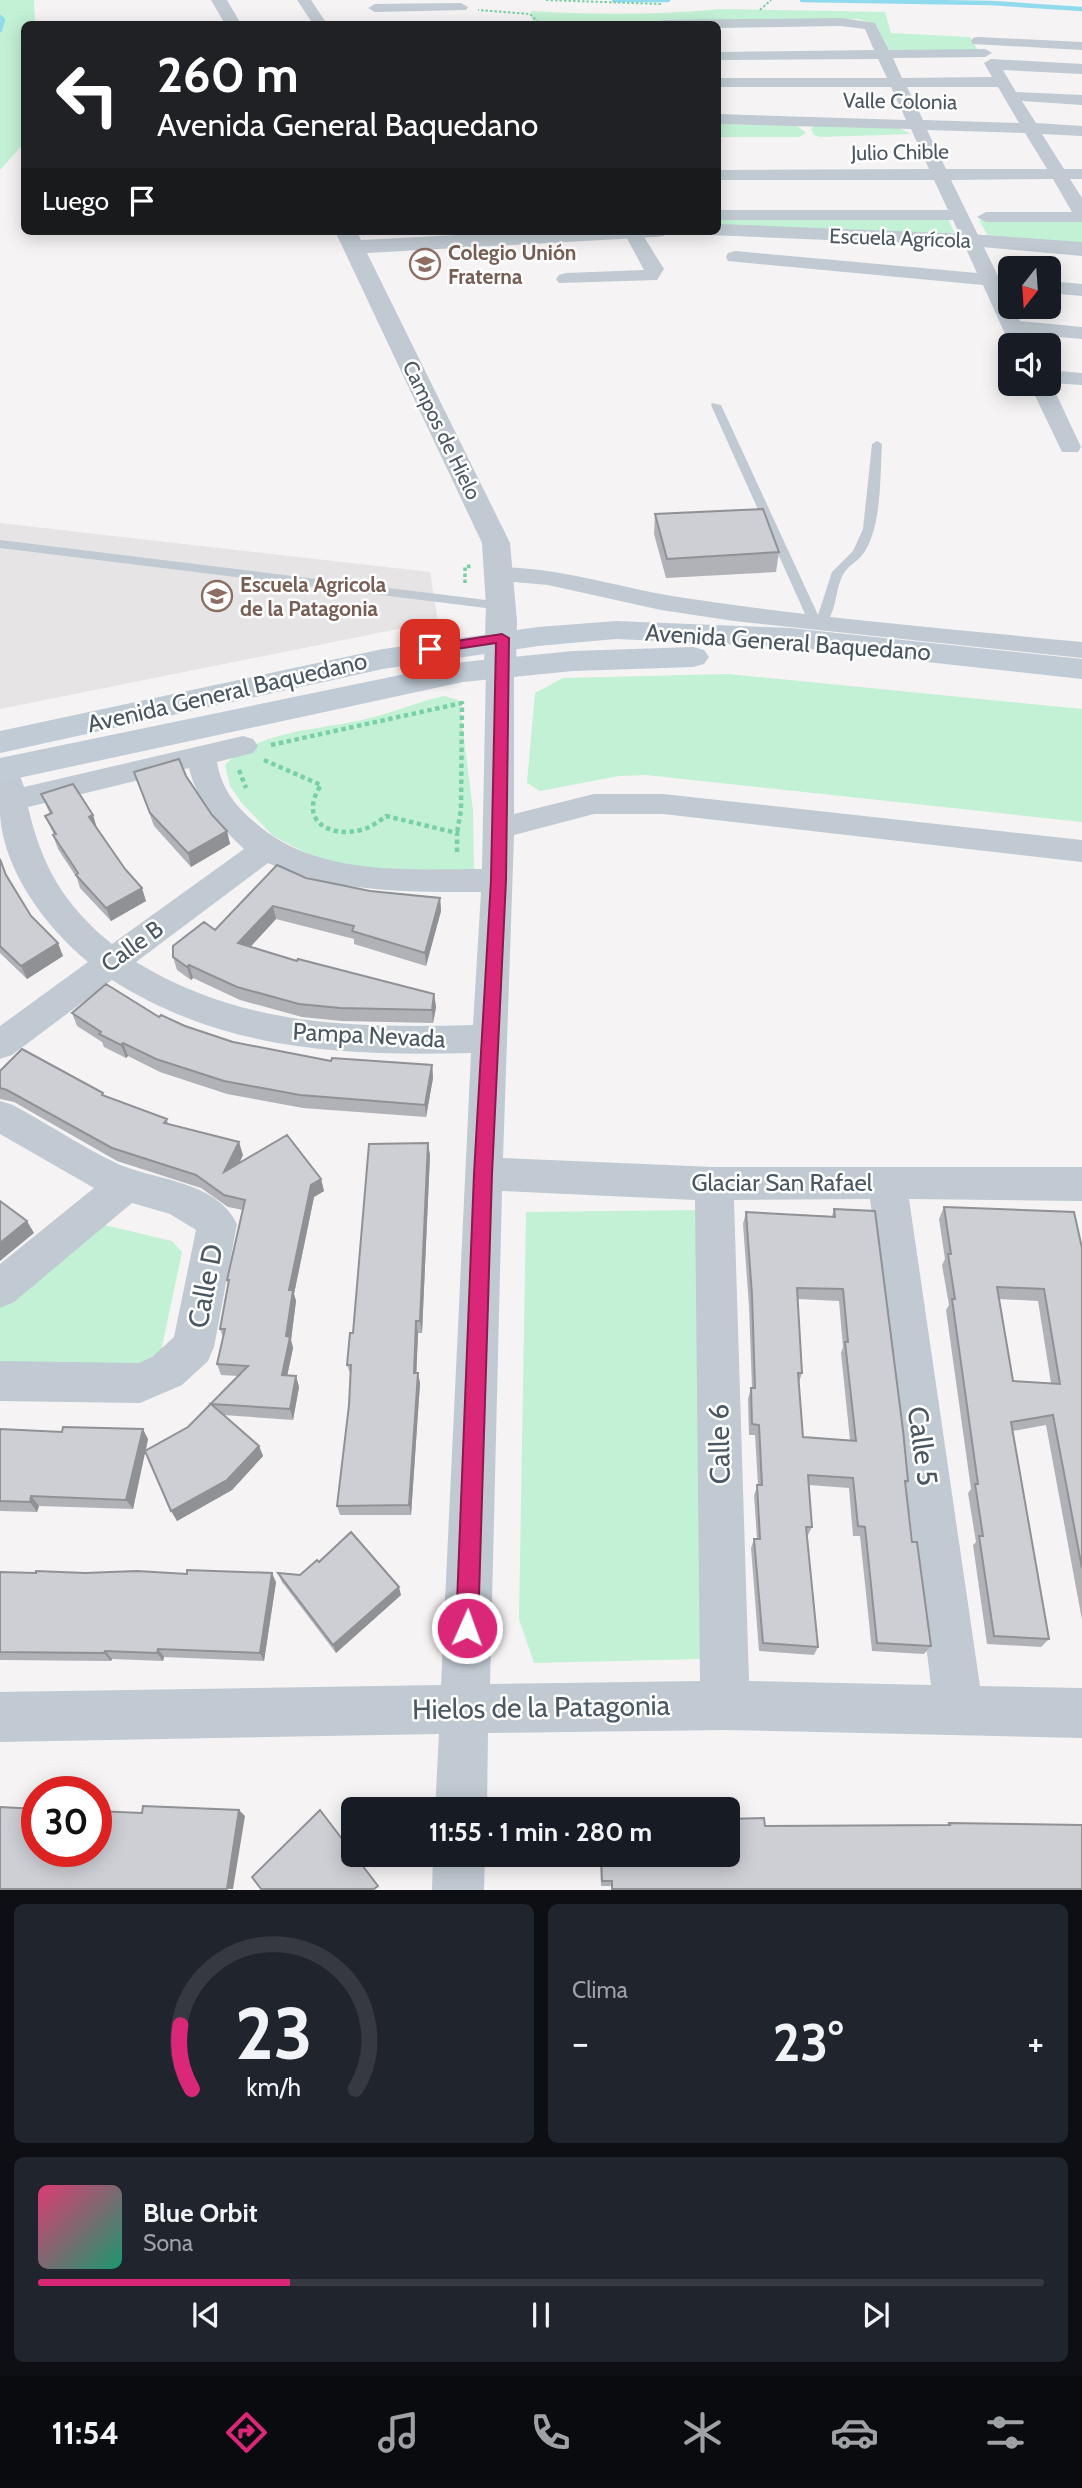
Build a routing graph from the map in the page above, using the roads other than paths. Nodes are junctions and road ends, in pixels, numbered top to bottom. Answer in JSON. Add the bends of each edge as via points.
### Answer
{"nodes":[{"id":1,"x":219,"y":0,"type":"edge"},
{"id":2,"x":304,"y":0,"type":"edge"},
{"id":3,"x":372,"y":4,"type":"edge"},
{"id":4,"x":461,"y":6,"type":"road end"},
{"id":5,"x":231,"y":21,"type":"edge"},
{"id":6,"x":318,"y":21,"type":"edge"},
{"id":7,"x":384,"y":21,"type":"edge"},
{"id":8,"x":721,"y":24,"type":"edge"},
{"id":9,"x":865,"y":24,"type":"joint"},
{"id":10,"x":1082,"y":46,"type":"edge"},
{"id":11,"x":983,"y":50,"type":"junction"},
{"id":12,"x":883,"y":54,"type":"junction"},
{"id":13,"x":785,"y":55,"type":"junction"},
{"id":14,"x":721,"y":56,"type":"edge"},
{"id":15,"x":1082,"y":69,"type":"edge"},
{"id":16,"x":897,"y":83,"type":"junction"},
{"id":17,"x":721,"y":84,"type":"edge"},
{"id":18,"x":1007,"y":89,"type":"junction"},
{"id":19,"x":1082,"y":100,"type":"edge"},
{"id":20,"x":806,"y":110,"type":"junction"},
{"id":21,"x":721,"y":120,"type":"edge"},
{"id":22,"x":917,"y":125,"type":"junction"},
{"id":23,"x":1031,"y":127,"type":"junction"},
{"id":24,"x":1082,"y":131,"type":"edge"},
{"id":25,"x":779,"y":138,"type":"dead end"},
{"id":26,"x":939,"y":174,"type":"junction"},
{"id":27,"x":1058,"y":174,"type":"junction"},
{"id":28,"x":1082,"y":174,"type":"edge"},
{"id":29,"x":721,"y":175,"type":"edge"},
{"id":30,"x":721,"y":215,"type":"edge"},
{"id":31,"x":959,"y":215,"type":"junction"},
{"id":32,"x":1082,"y":215,"type":"edge"},
{"id":33,"x":986,"y":217,"type":"dead end"},
{"id":34,"x":721,"y":230,"type":"edge"},
{"id":35,"x":480,"y":235,"type":"edge"},
{"id":36,"x":634,"y":235,"type":"edge"},
{"id":37,"x":350,"y":239,"type":"edge"},
{"id":38,"x":970,"y":240,"type":"junction"},
{"id":39,"x":1082,"y":249,"type":"edge"},
{"id":40,"x":735,"y":257,"type":"dead end"},
{"id":41,"x":566,"y":279,"type":"dead end"},
{"id":42,"x":998,"y":279,"type":"edge"},
{"id":43,"x":998,"y":282,"type":"edge"},
{"id":44,"x":1061,"y":288,"type":"edge"},
{"id":45,"x":1082,"y":290,"type":"edge"},
{"id":46,"x":1082,"y":333,"type":"edge"},
{"id":47,"x":1061,"y":334,"type":"edge"},
{"id":48,"x":1061,"y":377,"type":"edge"},
{"id":49,"x":1082,"y":379,"type":"edge"},
{"id":50,"x":1047,"y":396,"type":"edge"},
{"id":51,"x":716,"y":405,"type":"dead end"},
{"id":52,"x":1072,"y":439,"type":"edge"},
{"id":53,"x":877,"y":444,"type":"dead end"},
{"id":54,"x":0,"y":544,"type":"edge"},
{"id":55,"x":501,"y":575,"type":"junction"},
{"id":56,"x":502,"y":606,"type":"junction"},
{"id":57,"x":816,"y":625,"type":"junction"},
{"id":58,"x":1082,"y":650,"type":"edge"},
{"id":59,"x":501,"y":653,"type":"junction"},
{"id":60,"x":1082,"y":669,"type":"edge"},
{"id":61,"x":1082,"y":693,"type":"edge"},
{"id":62,"x":250,"y":754,"type":"road end"},
{"id":63,"x":202,"y":757,"type":"junction"},
{"id":64,"x":4,"y":777,"type":"edge"},
{"id":65,"x":497,"y":829,"type":"junction"},
{"id":66,"x":265,"y":849,"type":"junction"},
{"id":67,"x":1082,"y":851,"type":"edge"},
{"id":68,"x":498,"y":880,"type":"junction"},
{"id":69,"x":110,"y":962,"type":"junction"},
{"id":70,"x":491,"y":1039,"type":"junction"},
{"id":71,"x":0,"y":1045,"type":"edge"},
{"id":72,"x":0,"y":1115,"type":"edge"},
{"id":73,"x":483,"y":1174,"type":"junction"},
{"id":74,"x":887,"y":1182,"type":"junction"},
{"id":75,"x":127,"y":1184,"type":"junction"},
{"id":76,"x":713,"y":1184,"type":"junction"},
{"id":77,"x":1081,"y":1189,"type":"edge"},
{"id":78,"x":0,"y":1289,"type":"edge"},
{"id":79,"x":0,"y":1381,"type":"edge"},
{"id":80,"x":725,"y":1705,"type":"junction"},
{"id":81,"x":464,"y":1708,"type":"junction"},
{"id":82,"x":959,"y":1710,"type":"junction"},
{"id":83,"x":1082,"y":1713,"type":"edge"},
{"id":84,"x":0,"y":1717,"type":"edge"},
{"id":85,"x":461,"y":1797,"type":"edge"},
{"id":86,"x":459,"y":1867,"type":"edge"},
{"id":87,"x":458,"y":1889,"type":"edge"}],
"edges":[{"from":1,"to":5,"type":"street"},
{"from":2,"to":6,"type":"street"},
{"from":3,"to":4,"type":"street"},
{"from":3,"to":7,"type":"street"},
{"from":8,"to":9,"type":"street"},
{"from":9,"to":12,"type":"street"},
{"from":10,"to":11,"type":"street"},
{"from":11,"to":12,"type":"street"},
{"from":11,"to":15,"type":"street"},
{"from":11,"to":18,"type":"street"},
{"from":12,"to":13,"type":"street"},
{"from":12,"to":16,"type":"street"},
{"from":13,"to":14,"type":"street"},
{"from":13,"to":20,"type":"street"},
{"from":16,"to":18,"type":"street"},
{"from":16,"to":20,"type":"street"},
{"from":16,"to":22,"type":"street"},
{"from":17,"to":20,"type":"street"},
{"from":18,"to":19,"type":"street"},
{"from":18,"to":23,"type":"street"},
{"from":20,"to":21,"type":"street","name":"Valle Colonia"},
{"from":20,"to":22,"type":"street","name":"Valle Colonia"},
{"from":20,"to":25,"type":"street","name":"Valle Colonia"},
{"from":22,"to":23,"type":"street","name":"Valle Colonia"},
{"from":22,"to":23,"type":"street","name":"Valle Colonia"},
{"from":22,"to":26,"type":"street"},
{"from":23,"to":24,"type":"street","name":"Valle Colonia"},
{"from":23,"to":27,"type":"street"},
{"from":26,"to":27,"type":"street","name":"Julio Chible"},
{"from":26,"to":29,"type":"street","name":"Julio Chible","via":[[825,169]]},
{"from":26,"to":31,"type":"street"},
{"from":27,"to":28,"type":"street","name":"Julio Chible"},
{"from":27,"to":32,"type":"street"},
{"from":30,"to":31,"type":"street"},
{"from":31,"to":38,"type":"street"},
{"from":32,"to":33,"type":"street"},
{"from":34,"to":38,"type":"street","name":"Escuela Agrícola"},
{"from":35,"to":37,"type":"street"},
{"from":36,"to":41,"type":"street","via":[[654,269],[650,276]]},
{"from":37,"to":55,"type":"street","name":"Campos de Hielo","via":[[491,532]]},
{"from":38,"to":39,"type":"street","name":"Escuela Agrícola"},
{"from":38,"to":42,"type":"street"},
{"from":40,"to":43,"type":"street"},
{"from":44,"to":45,"type":"street"},
{"from":46,"to":47,"type":"street"},
{"from":48,"to":49,"type":"street"},
{"from":50,"to":52,"type":"street"},
{"from":51,"to":57,"type":"lane"},
{"from":53,"to":57,"type":"lane","via":[[869,529],[859,554],[838,572],[827,611]]},
{"from":54,"to":56,"type":"lane"},
{"from":55,"to":56,"type":"street","name":"Campos de Hielo"},
{"from":55,"to":57,"type":"street","name":"Avenida General Baquedano","via":[[542,575],[650,601]]},
{"from":56,"to":59,"type":"street","name":"Campos de Hielo"},
{"from":57,"to":58,"type":"street","name":"Avenida General Baquedano"},
{"from":59,"to":60,"type":"main road","name":"Avenida General Baquedano","via":[[619,630],[732,633]]},
{"from":59,"to":61,"type":"main road","name":"Avenida General Baquedano","via":[[722,657]]},
{"from":59,"to":64,"type":"main road","name":"Avenida General Baquedano","via":[[342,665]]},
{"from":59,"to":65,"type":"street","name":"Campos de Hielo"},
{"from":62,"to":63,"type":"street"},
{"from":63,"to":64,"type":"street"},
{"from":63,"to":66,"type":"street","via":[[203,778],[227,815]]},
{"from":64,"to":69,"type":"street","name":"Pampa Nevada","via":[[23,845],[46,895],[85,941]]},
{"from":65,"to":67,"type":"street","via":[[594,804],[663,804]]},
{"from":65,"to":68,"type":"street","name":"Campos de Hielo"},
{"from":66,"to":68,"type":"street","via":[[310,866],[373,880]]},
{"from":66,"to":69,"type":"street","name":"Calle B"},
{"from":68,"to":70,"type":"street","name":"Campos de Hielo"},
{"from":69,"to":70,"type":"street","name":"Pampa Nevada","via":[[178,1001],[261,1027],[351,1040]]},
{"from":69,"to":71,"type":"street","name":"Calle B"},
{"from":70,"to":73,"type":"street","name":"Campos de Hielo"},
{"from":72,"to":75,"type":"street","name":"Calle D"},
{"from":73,"to":76,"type":"street","name":"Glaciar San Rafael"},
{"from":73,"to":81,"type":"street","name":"Campos de Hielo"},
{"from":74,"to":76,"type":"street","name":"Glaciar San Rafael"},
{"from":74,"to":77,"type":"street","name":"Glaciar San Rafael"},
{"from":74,"to":82,"type":"street","name":"Calle 5"},
{"from":75,"to":78,"type":"street"},
{"from":75,"to":79,"type":"street","name":"Calle D","via":[[203,1210],[217,1224],[193,1348],[167,1371],[140,1383]]},
{"from":76,"to":80,"type":"street","name":"Calle 6"},
{"from":80,"to":81,"type":"street","name":"Hielos de la Patagonia"},
{"from":80,"to":82,"type":"street","name":"Hielos de la Patagonia"},
{"from":81,"to":84,"type":"street","name":"Hielos de la Patagonia"},
{"from":81,"to":85,"type":"street","name":"Campos de Hielo"},
{"from":82,"to":83,"type":"street","name":"Hielos de la Patagonia"},
{"from":86,"to":87,"type":"street"}]}
